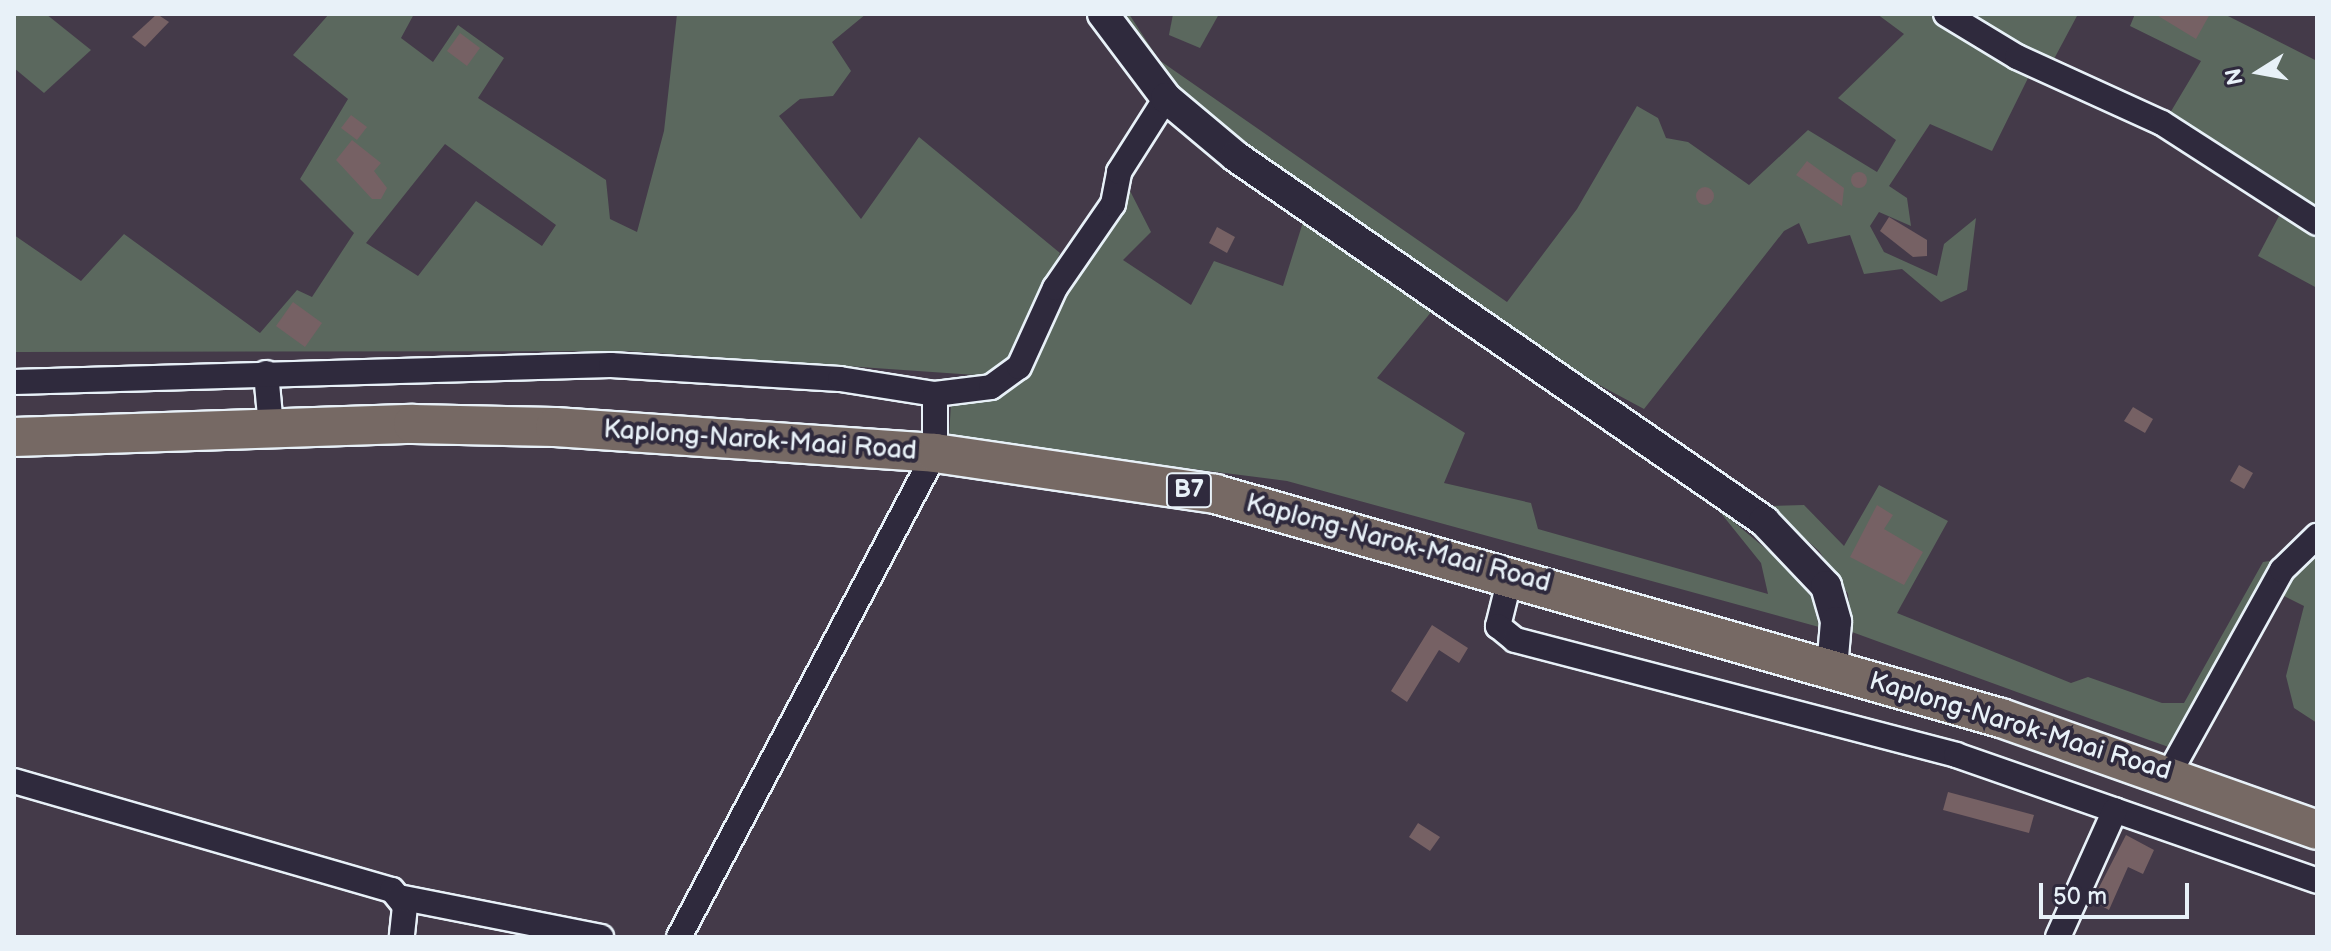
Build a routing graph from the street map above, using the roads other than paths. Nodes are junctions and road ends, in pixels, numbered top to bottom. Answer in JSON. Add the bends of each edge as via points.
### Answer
{"nodes":[{"id":1,"x":1103,"y":14,"type":"edge"},
{"id":2,"x":1946,"y":14,"type":"edge"},
{"id":3,"x":1166,"y":98,"type":"junction"},
{"id":4,"x":2317,"y":223,"type":"edge"},
{"id":5,"x":266,"y":373,"type":"junction"},
{"id":6,"x":14,"y":382,"type":"edge"},
{"id":7,"x":935,"y":394,"type":"junction"},
{"id":8,"x":271,"y":427,"type":"junction"},
{"id":9,"x":14,"y":437,"type":"edge"},
{"id":10,"x":935,"y":453,"type":"junction"},
{"id":11,"x":2317,"y":536,"type":"edge"},
{"id":12,"x":1511,"y":574,"type":"junction"},
{"id":13,"x":1832,"y":669,"type":"junction"},
{"id":14,"x":2170,"y":772,"type":"junction"},
{"id":15,"x":14,"y":781,"type":"edge"},
{"id":16,"x":2115,"y":810,"type":"junction"},
{"id":17,"x":2317,"y":830,"type":"edge"},
{"id":18,"x":2317,"y":881,"type":"edge"},
{"id":19,"x":399,"y":897,"type":"junction"},
{"id":20,"x":402,"y":937,"type":"edge"},
{"id":21,"x":601,"y":937,"type":"edge"},
{"id":22,"x":679,"y":937,"type":"edge"},
{"id":23,"x":2058,"y":937,"type":"edge"}],
"edges":[{"from":1,"to":3,"type":"street"},
{"from":2,"to":4,"type":"street","via":[[2017,57],[2162,123]]},
{"from":3,"to":7,"type":"street","via":[[1119,172],[1113,204],[1055,288],[1019,367],[991,387]]},
{"from":3,"to":13,"type":"street","via":[[1235,156],[1764,521],[1826,586],[1836,622]]},
{"from":5,"to":6,"type":"street"},
{"from":5,"to":7,"type":"street","via":[[611,365],[826,377]]},
{"from":5,"to":8,"type":"street"},
{"from":7,"to":10,"type":"street"},
{"from":8,"to":9,"type":"highway","name":"Kaplong-Narok-Maai Road","number":"B7"},
{"from":8,"to":10,"type":"highway","name":"Kaplong-Narok-Maai Road","number":"B7","via":[[555,427]]},
{"from":10,"to":12,"type":"highway","name":"Kaplong-Narok-Maai Road","number":"B7","via":[[1215,494]]},
{"from":10,"to":22,"type":"street"},
{"from":11,"to":14,"type":"street","via":[[2282,570]]},
{"from":12,"to":13,"type":"highway","name":"Kaplong-Narok-Maai Road","number":"B7"},
{"from":12,"to":16,"type":"street","via":[[1498,626],[1515,640],[1956,755]]},
{"from":13,"to":14,"type":"highway","name":"Kaplong-Narok-Maai Road","number":"B7"},
{"from":14,"to":17,"type":"highway","name":"Kaplong-Narok-Maai Road","number":"B7"},
{"from":15,"to":19,"type":"street"},
{"from":16,"to":18,"type":"street"},
{"from":16,"to":23,"type":"street"},
{"from":19,"to":20,"type":"street"},
{"from":19,"to":21,"type":"street"}]}
